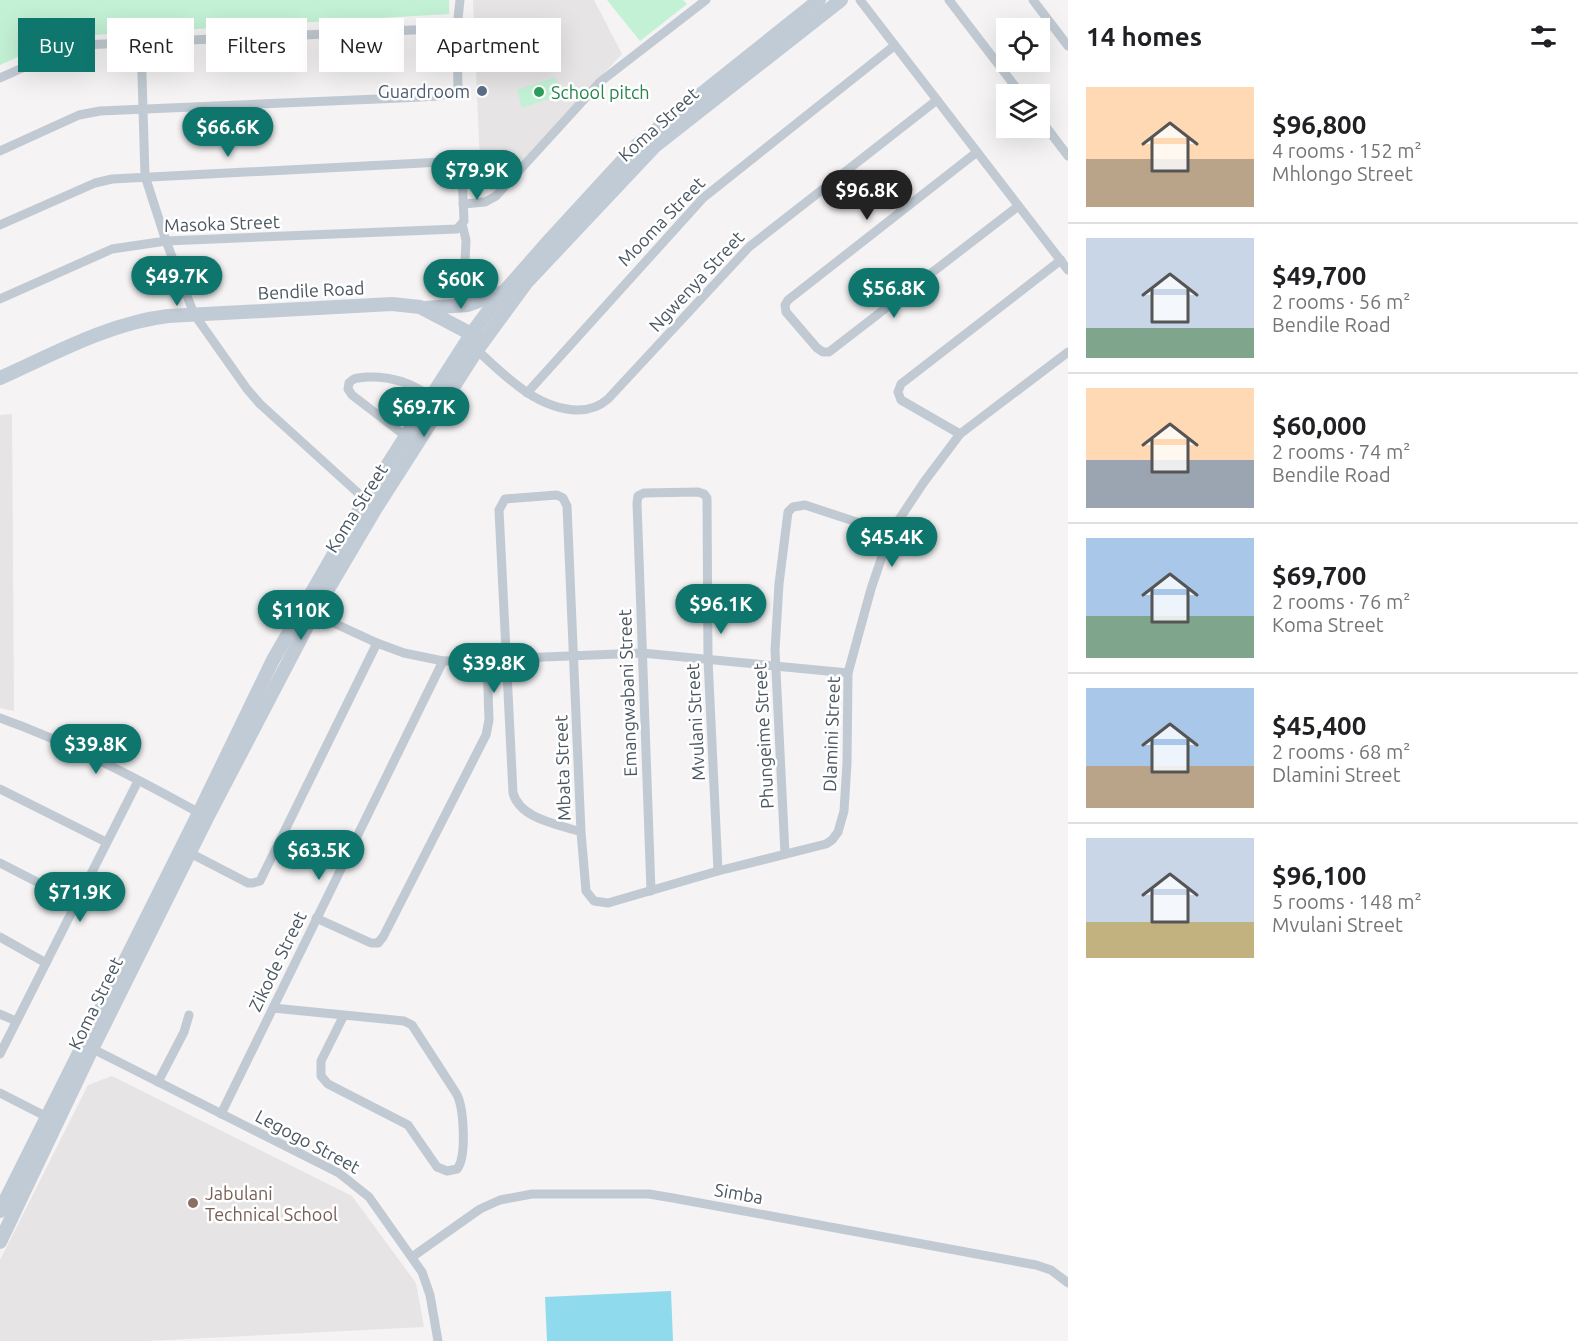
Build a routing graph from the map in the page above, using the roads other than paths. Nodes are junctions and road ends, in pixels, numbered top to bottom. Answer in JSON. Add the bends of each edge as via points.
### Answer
{"nodes":[{"id":1,"x":459,"y":0,"type":"edge"},
{"id":2,"x":706,"y":0,"type":"edge"},
{"id":3,"x":819,"y":0,"type":"edge"},
{"id":4,"x":841,"y":0,"type":"edge"},
{"id":5,"x":860,"y":0,"type":"edge"},
{"id":6,"x":949,"y":0,"type":"edge"},
{"id":7,"x":1033,"y":0,"type":"edge"},
{"id":8,"x":458,"y":18,"type":"edge"},
{"id":9,"x":416,"y":30,"type":"edge"},
{"id":10,"x":194,"y":40,"type":"edge"},
{"id":11,"x":107,"y":44,"type":"edge"},
{"id":12,"x":1068,"y":45,"type":"edge"},
{"id":13,"x":894,"y":46,"type":"junction"},
{"id":14,"x":141,"y":72,"type":"edge"},
{"id":15,"x":458,"y":72,"type":"edge"},
{"id":16,"x":0,"y":78,"type":"edge"},
{"id":17,"x":1013,"y":84,"type":"edge"},
{"id":18,"x":937,"y":100,"type":"junction"},
{"id":19,"x":142,"y":109,"type":"junction"},
{"id":20,"x":1050,"y":132,"type":"edge"},
{"id":21,"x":0,"y":151,"type":"edge"},
{"id":22,"x":977,"y":152,"type":"junction"},
{"id":23,"x":1068,"y":156,"type":"edge"},
{"id":24,"x":145,"y":176,"type":"junction"},
{"id":25,"x":463,"y":204,"type":"junction"},
{"id":26,"x":1017,"y":207,"type":"junction"},
{"id":27,"x":0,"y":225,"type":"edge"},
{"id":28,"x":459,"y":227,"type":"junction"},
{"id":29,"x":166,"y":241,"type":"junction"},
{"id":30,"x":1060,"y":260,"type":"junction"},
{"id":31,"x":1068,"y":270,"type":"edge"},
{"id":32,"x":506,"y":290,"type":"junction"},
{"id":33,"x":0,"y":299,"type":"edge"},
{"id":34,"x":463,"y":306,"type":"junction"},
{"id":35,"x":420,"y":308,"type":"junction"},
{"id":36,"x":194,"y":314,"type":"junction"},
{"id":37,"x":472,"y":333,"type":"junction"},
{"id":38,"x":480,"y":346,"type":"junction"},
{"id":39,"x":1068,"y":352,"type":"edge"},
{"id":40,"x":0,"y":378,"type":"edge"},
{"id":41,"x":527,"y":393,"type":"junction"},
{"id":42,"x":432,"y":397,"type":"junction"},
{"id":43,"x":960,"y":434,"type":"junction"},
{"id":44,"x":411,"y":441,"type":"junction"},
{"id":45,"x":640,"y":494,"type":"joint"},
{"id":46,"x":370,"y":504,"type":"junction"},
{"id":47,"x":890,"y":533,"type":"junction"},
{"id":48,"x":308,"y":611,"type":"junction"},
{"id":49,"x":377,"y":643,"type":"junction"},
{"id":50,"x":642,"y":653,"type":"junction"},
{"id":51,"x":575,"y":656,"type":"junction"},
{"id":52,"x":487,"y":659,"type":"junction"},
{"id":53,"x":506,"y":659,"type":"junction"},
{"id":54,"x":708,"y":659,"type":"junction"},
{"id":55,"x":443,"y":661,"type":"junction"},
{"id":56,"x":776,"y":666,"type":"junction"},
{"id":57,"x":848,"y":673,"type":"junction"},
{"id":58,"x":0,"y":718,"type":"edge"},
{"id":59,"x":138,"y":781,"type":"junction"},
{"id":60,"x":0,"y":789,"type":"edge"},
{"id":61,"x":203,"y":816,"type":"junction"},
{"id":62,"x":581,"y":832,"type":"junction"},
{"id":63,"x":106,"y":842,"type":"junction"},
{"id":64,"x":190,"y":853,"type":"junction"},
{"id":65,"x":785,"y":854,"type":"junction"},
{"id":66,"x":0,"y":863,"type":"edge"},
{"id":67,"x":718,"y":871,"type":"junction"},
{"id":68,"x":651,"y":891,"type":"junction"},
{"id":69,"x":76,"y":902,"type":"junction"},
{"id":70,"x":316,"y":918,"type":"junction"},
{"id":71,"x":0,"y":937,"type":"edge"},
{"id":72,"x":46,"y":963,"type":"junction"},
{"id":73,"x":273,"y":1008,"type":"junction"},
{"id":74,"x":0,"y":1014,"type":"edge"},
{"id":75,"x":189,"y":1015,"type":"dead end"},
{"id":76,"x":344,"y":1015,"type":"junction"},
{"id":77,"x":16,"y":1021,"type":"junction"},
{"id":78,"x":87,"y":1046,"type":"junction"},
{"id":79,"x":0,"y":1054,"type":"edge"},
{"id":80,"x":158,"y":1082,"type":"junction"},
{"id":81,"x":0,"y":1092,"type":"edge"},
{"id":82,"x":221,"y":1114,"type":"junction"},
{"id":83,"x":52,"y":1120,"type":"junction"},
{"id":84,"x":0,"y":1211,"type":"edge"},
{"id":85,"x":0,"y":1242,"type":"edge"},
{"id":86,"x":412,"y":1257,"type":"junction"},
{"id":87,"x":1068,"y":1283,"type":"edge"},
{"id":88,"x":438,"y":1341,"type":"edge"}],
"edges":[{"from":1,"to":8,"type":"street"},
{"from":2,"to":25,"type":"street","via":[[600,82],[496,196],[485,202]]},
{"from":3,"to":32,"type":"main road","name":"Koma Street","via":[[636,146]]},
{"from":4,"to":38,"type":"main road","name":"Koma Street","via":[[655,146],[526,283]]},
{"from":5,"to":13,"type":"street"},
{"from":6,"to":17,"type":"street"},
{"from":7,"to":12,"type":"street"},
{"from":9,"to":10,"type":"street"},
{"from":11,"to":16,"type":"street","via":[[73,47]]},
{"from":13,"to":18,"type":"street"},
{"from":13,"to":41,"type":"street","name":"Mooma Street","via":[[703,198]]},
{"from":14,"to":19,"type":"street"},
{"from":15,"to":19,"type":"street","via":[[458,90],[430,96]]},
{"from":18,"to":22,"type":"street"},
{"from":18,"to":41,"type":"street","name":"Ngwenya Street","via":[[749,247],[605,402],[590,409],[570,410]]},
{"from":19,"to":21,"type":"street","via":[[79,115]]},
{"from":19,"to":24,"type":"street"},
{"from":20,"to":23,"type":"street"},
{"from":22,"to":26,"type":"street"},
{"from":22,"to":26,"type":"street","via":[[788,300],[786,312],[817,348],[829,352]]},
{"from":24,"to":25,"type":"street","via":[[451,162],[462,173]]},
{"from":24,"to":27,"type":"street","via":[[102,180]]},
{"from":24,"to":29,"type":"street"},
{"from":25,"to":28,"type":"street","via":[[464,221]]},
{"from":26,"to":30,"type":"street"},
{"from":28,"to":29,"type":"street","name":"Masoka Street"},
{"from":28,"to":34,"type":"street","via":[[465,240]]},
{"from":29,"to":33,"type":"street","name":"Masoka Street","via":[[112,249]]},
{"from":29,"to":36,"type":"street"},
{"from":30,"to":31,"type":"street"},
{"from":30,"to":43,"type":"street","via":[[901,384],[901,400]]},
{"from":32,"to":34,"type":"main road"},
{"from":32,"to":37,"type":"main road","name":"Koma Street"},
{"from":34,"to":35,"type":"main road"},
{"from":35,"to":36,"type":"main road","name":"Bendile Road","via":[[392,304]]},
{"from":35,"to":37,"type":"main road","name":"Bendile Road"},
{"from":36,"to":40,"type":"main road","name":"Bendile Road","via":[[144,318]]},
{"from":36,"to":46,"type":"street","via":[[260,404]]},
{"from":37,"to":38,"type":"main road","name":"Bendile Road"},
{"from":37,"to":42,"type":"main road","name":"Koma Street"},
{"from":38,"to":41,"type":"street","name":"Ngwenya Street"},
{"from":38,"to":44,"type":"main road","name":"Koma Street"},
{"from":39,"to":43,"type":"street","name":"Dlamini Street"},
{"from":42,"to":44,"type":"main road","name":"Koma Street"},
{"from":42,"to":44,"type":"street","via":[[394,378],[350,380],[348,389],[352,395]]},
{"from":43,"to":47,"type":"street","name":"Dlamini Street"},
{"from":44,"to":46,"type":"main road","name":"Koma Street"},
{"from":45,"to":50,"type":"street","name":"Emangwabani Street","via":[[637,503]]},
{"from":45,"to":54,"type":"street","name":"Mvulani Street","via":[[698,492],[706,497]]},
{"from":46,"to":48,"type":"main road","name":"Koma Street"},
{"from":47,"to":56,"type":"street","name":"Phungeime Street","via":[[805,505],[790,509],[779,584]]},
{"from":47,"to":57,"type":"street","name":"Dlamini Street"},
{"from":48,"to":49,"type":"street"},
{"from":48,"to":61,"type":"main road","name":"Koma Street"},
{"from":49,"to":55,"type":"street"},
{"from":49,"to":64,"type":"street","via":[[260,880],[246,882]]},
{"from":50,"to":51,"type":"street"},
{"from":50,"to":54,"type":"street"},
{"from":50,"to":68,"type":"street","name":"Emangwabani Street"},
{"from":51,"to":53,"type":"street"},
{"from":51,"to":53,"type":"street","name":"Mbata Street","via":[[568,511],[557,495],[507,498],[500,507]]},
{"from":51,"to":62,"type":"street","name":"Mbata Street"},
{"from":52,"to":53,"type":"street"},
{"from":52,"to":55,"type":"street"},
{"from":52,"to":70,"type":"street","via":[[486,735],[383,938],[376,943],[367,942]]},
{"from":53,"to":62,"type":"street","via":[[515,800],[524,811]]},
{"from":54,"to":56,"type":"street"},
{"from":54,"to":67,"type":"street","name":"Mvulani Street"},
{"from":55,"to":70,"type":"street","name":"Zikode Street"},
{"from":56,"to":57,"type":"street"},
{"from":56,"to":65,"type":"street","name":"Phungeime Street"},
{"from":57,"to":65,"type":"street","name":"Dlamini Street","via":[[843,818],[835,837],[826,844]]},
{"from":58,"to":59,"type":"street","via":[[38,731]]},
{"from":59,"to":61,"type":"street"},
{"from":59,"to":63,"type":"street"},
{"from":60,"to":63,"type":"street"},
{"from":61,"to":64,"type":"main road","name":"Koma Street"},
{"from":61,"to":78,"type":"main road","name":"Koma Street"},
{"from":62,"to":68,"type":"street","name":"Mbata Street","via":[[586,891],[594,901],[606,904]]},
{"from":63,"to":69,"type":"street"},
{"from":64,"to":78,"type":"main road","name":"Koma Street"},
{"from":65,"to":67,"type":"street"},
{"from":66,"to":69,"type":"street"},
{"from":67,"to":68,"type":"street"},
{"from":69,"to":72,"type":"street"},
{"from":70,"to":73,"type":"street","name":"Zikode Street"},
{"from":71,"to":72,"type":"street"},
{"from":72,"to":77,"type":"street"},
{"from":73,"to":76,"type":"street"},
{"from":73,"to":82,"type":"street","name":"Zikode Street"},
{"from":74,"to":77,"type":"street"},
{"from":75,"to":80,"type":"street"},
{"from":76,"to":76,"type":"street","via":[[321,1061],[321,1076],[328,1084],[408,1125],[437,1167],[457,1169],[462,1160],[461,1103],[414,1027],[406,1021]]},
{"from":77,"to":79,"type":"street"},
{"from":78,"to":80,"type":"street","name":"Legogo Street"},
{"from":78,"to":83,"type":"main road","name":"Koma Street"},
{"from":80,"to":82,"type":"street","name":"Legogo Street"},
{"from":81,"to":83,"type":"street"},
{"from":82,"to":86,"type":"street","name":"Legogo Street","via":[[356,1185]]},
{"from":83,"to":84,"type":"main road","name":"Koma Street"},
{"from":83,"to":85,"type":"main road","name":"Koma Street"},
{"from":86,"to":87,"type":"street","name":"Simba","via":[[480,1209],[500,1200],[532,1194],[649,1194],[1036,1265]]},
{"from":86,"to":88,"type":"street","name":"Legogo Street","via":[[428,1286]]}]}
